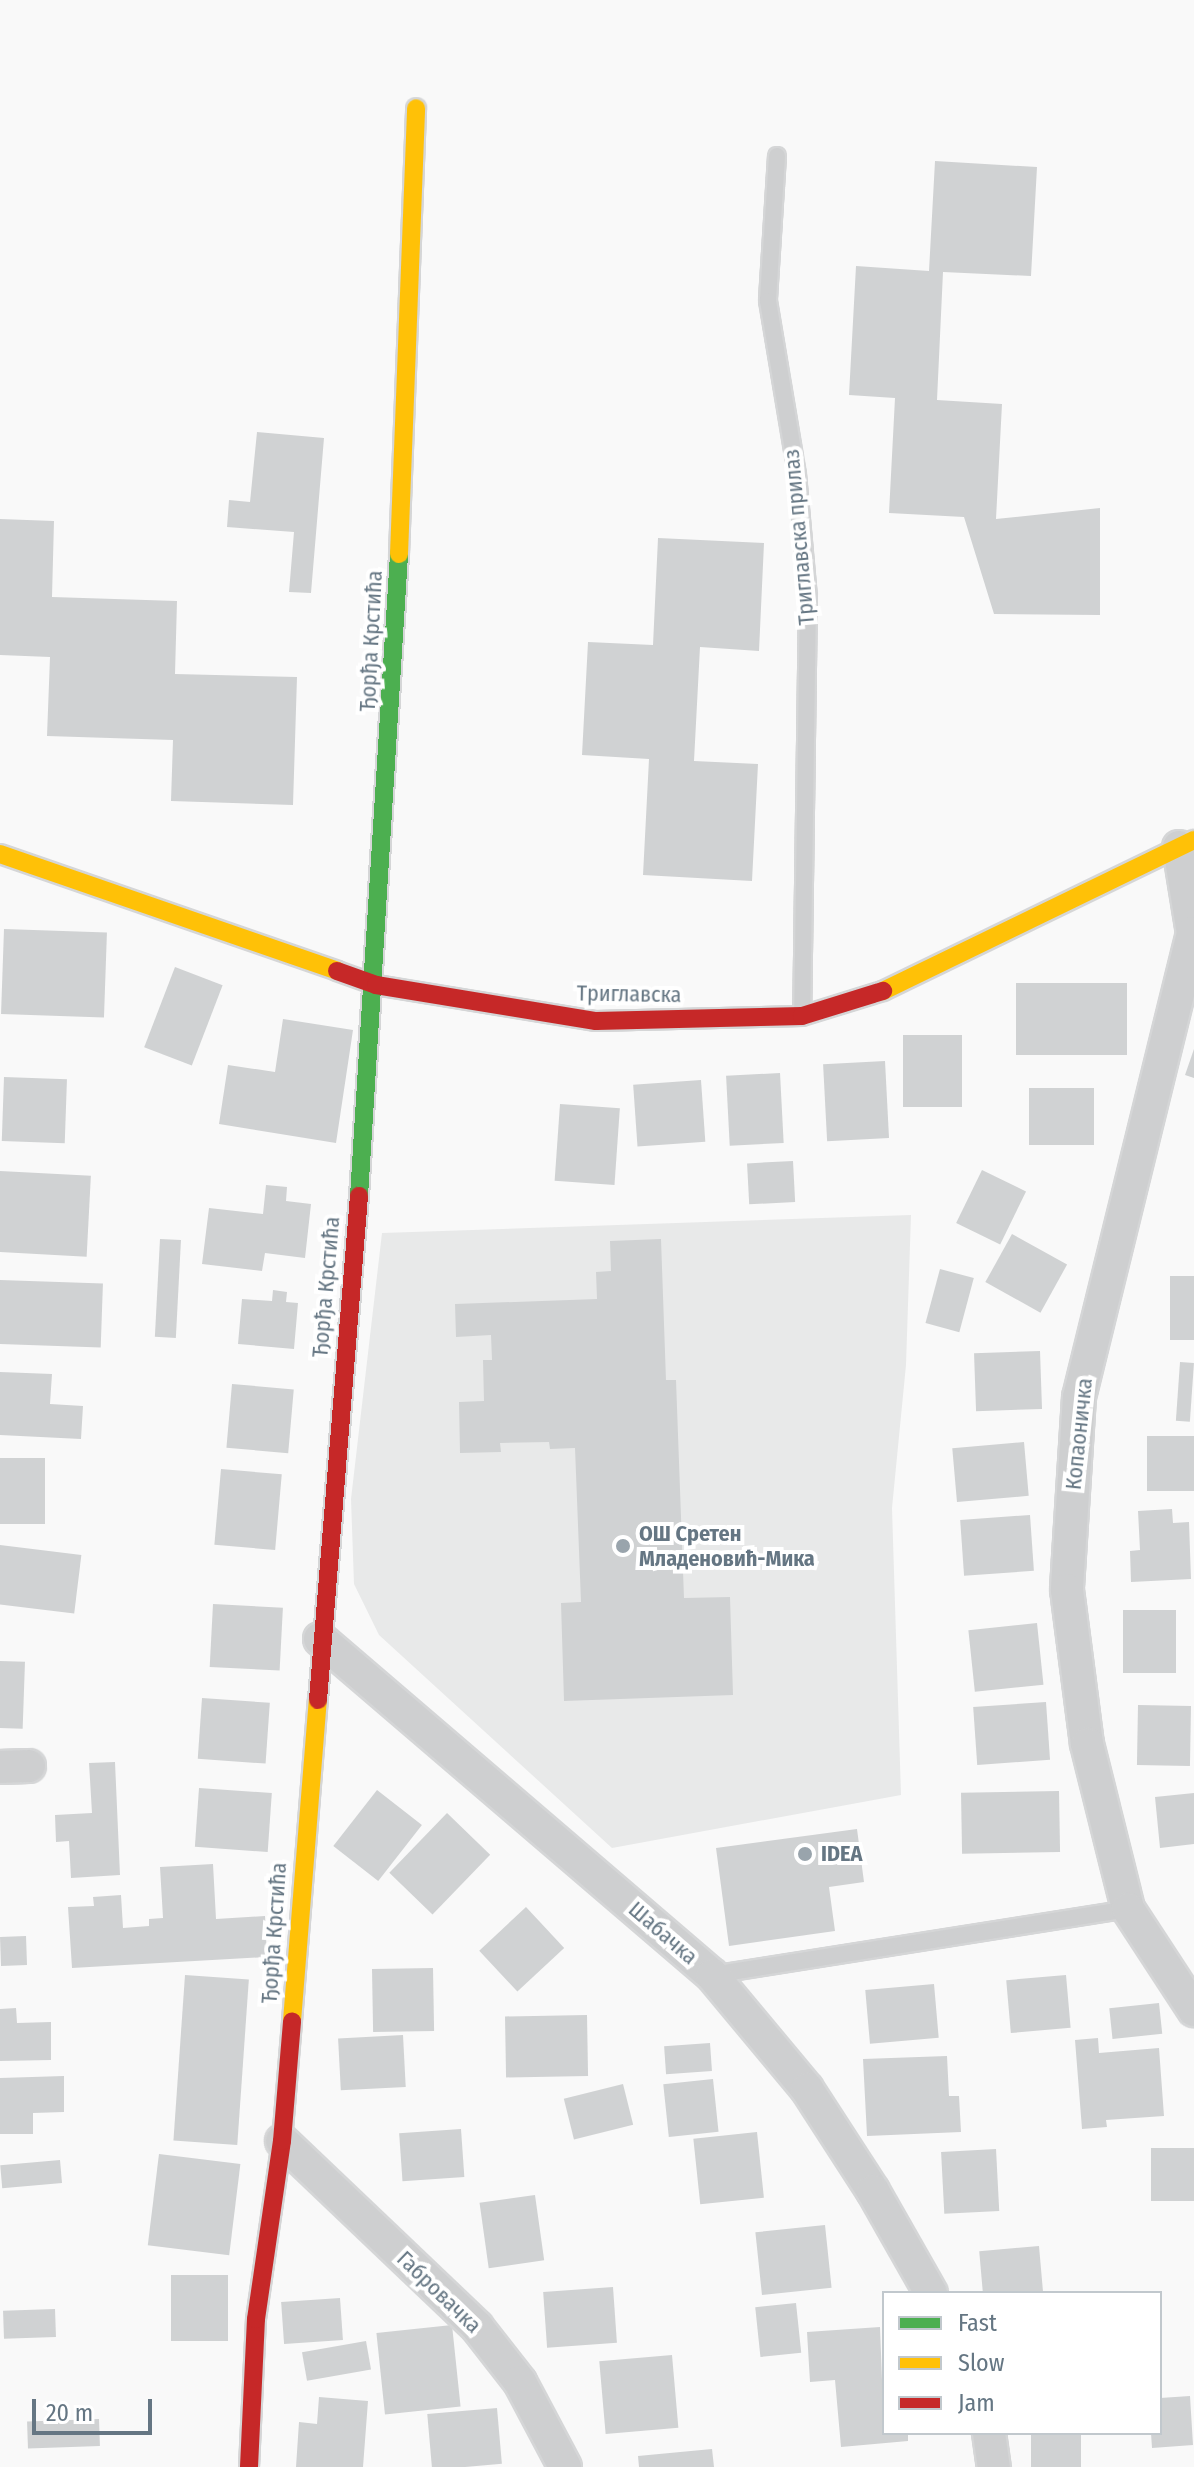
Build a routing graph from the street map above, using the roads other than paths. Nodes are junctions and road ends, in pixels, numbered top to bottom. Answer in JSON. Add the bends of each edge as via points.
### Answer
{"nodes":[{"id":1,"x":416,"y":108,"type":"dead end"},
{"id":2,"x":777,"y":156,"type":"dead end"},
{"id":3,"x":1187,"y":844,"type":"edge"},
{"id":4,"x":0,"y":854,"type":"edge"},
{"id":5,"x":376,"y":985,"type":"junction"},
{"id":6,"x":802,"y":1016,"type":"junction"},
{"id":7,"x":320,"y":1639,"type":"junction"},
{"id":8,"x":1128,"y":1909,"type":"junction"},
{"id":9,"x":712,"y":1975,"type":"junction"},
{"id":10,"x":1194,"y":2010,"type":"edge"},
{"id":11,"x":282,"y":2141,"type":"junction"},
{"id":12,"x":930,"y":2291,"type":"edge"},
{"id":13,"x":989,"y":2435,"type":"edge"},
{"id":14,"x":249,"y":2467,"type":"edge"},
{"id":15,"x":565,"y":2467,"type":"edge"},
{"id":16,"x":994,"y":2467,"type":"edge"}],
"edges":[{"from":1,"to":5,"type":"street","name":"Ђорђа Крстића","via":[[408,388]]},
{"from":2,"to":6,"type":"lane","name":"Триглавска прилаз","via":[[768,301],[797,474],[808,597]]},
{"from":3,"to":6,"type":"street","name":"Триглавска","via":[[903,985]]},
{"from":3,"to":8,"type":"street","name":"Копаоничка","via":[[1193,933],[1079,1397],[1067,1590],[1087,1744]]},
{"from":4,"to":5,"type":"street","name":"Триглавска"},
{"from":5,"to":6,"type":"street","name":"Триглавска","via":[[596,1021]]},
{"from":5,"to":7,"type":"street","name":"Ђорђа Крстића"},
{"from":7,"to":9,"type":"street","name":"Шабачка"},
{"from":7,"to":11,"type":"street","name":"Ђорђа Крстића"},
{"from":8,"to":9,"type":"lane"},
{"from":8,"to":10,"type":"street","name":"Копаоничка"},
{"from":9,"to":12,"type":"street","name":"Шабачка","via":[[807,2089]]},
{"from":11,"to":14,"type":"street","name":"Ђорђа Крстића","via":[[256,2319]]},
{"from":11,"to":15,"type":"street","name":"Габровачка","via":[[477,2327],[520,2382]]},
{"from":13,"to":16,"type":"street"}]}
